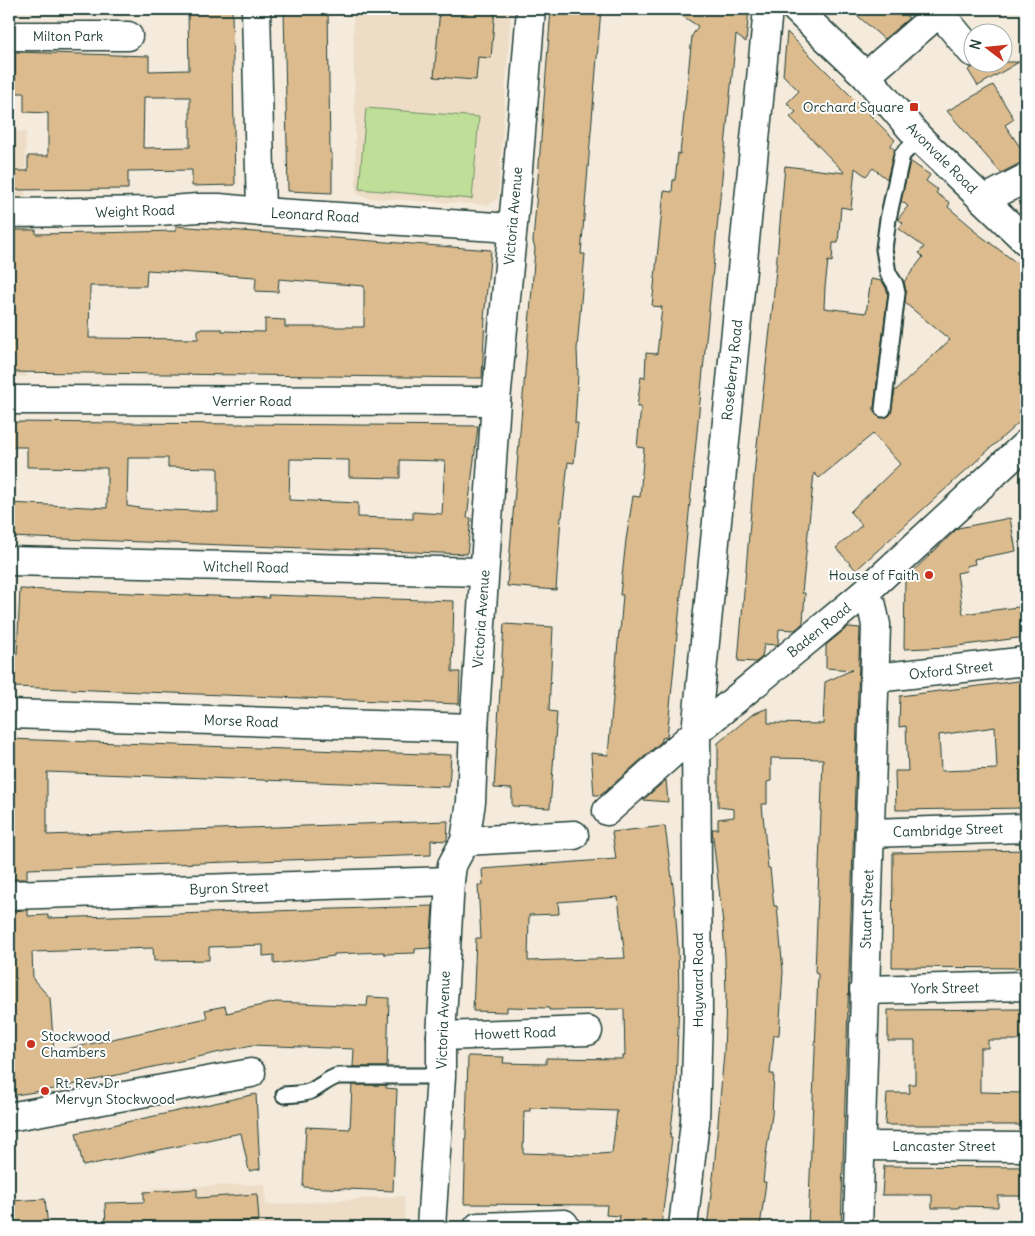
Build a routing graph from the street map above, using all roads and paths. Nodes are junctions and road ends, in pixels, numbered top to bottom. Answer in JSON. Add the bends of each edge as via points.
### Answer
{"nodes":[{"id":1,"x":256,"y":9,"type":"edge"},
{"id":2,"x":531,"y":9,"type":"edge"},
{"id":3,"x":768,"y":9,"type":"edge"},
{"id":4,"x":796,"y":9,"type":"edge"},
{"id":5,"x":941,"y":10,"type":"edge"},
{"id":6,"x":9,"y":36,"type":"edge"},
{"id":7,"x":128,"y":36,"type":"dead end"},
{"id":8,"x":962,"y":38,"type":"edge"},
{"id":9,"x":866,"y":76,"type":"junction"},
{"id":10,"x":919,"y":138,"type":"junction"},
{"id":11,"x":1026,"y":178,"type":"edge"},
{"id":12,"x":984,"y":200,"type":"junction"},
{"id":13,"x":261,"y":212,"type":"junction"},
{"id":14,"x":9,"y":213,"type":"edge"},
{"id":15,"x":512,"y":228,"type":"junction"},
{"id":16,"x":1026,"y":241,"type":"edge"},
{"id":17,"x":9,"y":400,"type":"edge"},
{"id":18,"x":496,"y":402,"type":"junction"},
{"id":19,"x":883,"y":409,"type":"dead end"},
{"id":20,"x":1026,"y":444,"type":"edge"},
{"id":21,"x":9,"y":561,"type":"edge"},
{"id":22,"x":484,"y":572,"type":"junction"},
{"id":23,"x":862,"y":595,"type":"junction"},
{"id":24,"x":1026,"y":661,"type":"edge"},
{"id":25,"x":876,"y":678,"type":"junction"},
{"id":26,"x":9,"y":714,"type":"edge"},
{"id":27,"x":474,"y":728,"type":"junction"},
{"id":28,"x":696,"y":732,"type":"junction"},
{"id":29,"x":607,"y":811,"type":"dead end"},
{"id":30,"x":1026,"y":828,"type":"edge"},
{"id":31,"x":870,"y":833,"type":"junction"},
{"id":32,"x":574,"y":835,"type":"dead end"},
{"id":33,"x":465,"y":841,"type":"junction"},
{"id":34,"x":450,"y":881,"type":"junction"},
{"id":35,"x":9,"y":896,"type":"edge"},
{"id":36,"x":1026,"y":986,"type":"edge"},
{"id":37,"x":864,"y":990,"type":"junction"},
{"id":38,"x":588,"y":1031,"type":"dead end"},
{"id":39,"x":441,"y":1036,"type":"junction"},
{"id":40,"x":251,"y":1073,"type":"dead end"},
{"id":41,"x":441,"y":1076,"type":"junction"},
{"id":42,"x":284,"y":1095,"type":"dead end"},
{"id":43,"x":9,"y":1117,"type":"edge"},
{"id":44,"x":861,"y":1146,"type":"junction"},
{"id":45,"x":1026,"y":1147,"type":"edge"},
{"id":46,"x":564,"y":1224,"type":"dead end"},
{"id":47,"x":431,"y":1227,"type":"edge"},
{"id":48,"x":478,"y":1227,"type":"edge"},
{"id":49,"x":682,"y":1227,"type":"edge"},
{"id":50,"x":858,"y":1227,"type":"edge"}],
"edges":[{"from":1,"to":13,"type":"street","name":"Leonard Road"},
{"from":2,"to":15,"type":"street","name":"Victoria Avenue"},
{"from":3,"to":28,"type":"street","name":"Roseberry Road"},
{"from":4,"to":9,"type":"street","name":"Avonvale Road"},
{"from":5,"to":8,"type":"street"},
{"from":5,"to":9,"type":"street"},
{"from":6,"to":7,"type":"street","name":"Milton Park"},
{"from":9,"to":10,"type":"street","name":"Avonvale Road"},
{"from":10,"to":12,"type":"street","name":"Avonvale Road"},
{"from":10,"to":19,"type":"lane","via":[[902,155],[884,249],[888,273],[897,293]]},
{"from":11,"to":12,"type":"street"},
{"from":12,"to":16,"type":"street","name":"Avonvale Road"},
{"from":13,"to":14,"type":"street","name":"Weight Road","via":[[198,208],[158,212]]},
{"from":13,"to":15,"type":"street","name":"Leonard Road"},
{"from":15,"to":18,"type":"street","name":"Victoria Avenue"},
{"from":17,"to":18,"type":"street","name":"Verrier Road"},
{"from":18,"to":22,"type":"street","name":"Victoria Avenue"},
{"from":20,"to":23,"type":"street","name":"Baden Road"},
{"from":21,"to":22,"type":"street","name":"Witchell Road"},
{"from":22,"to":27,"type":"street","name":"Victoria Avenue"},
{"from":23,"to":25,"type":"street","name":"Stuart Street","via":[[872,606],[876,625]]},
{"from":23,"to":28,"type":"street","name":"Baden Road"},
{"from":24,"to":25,"type":"street","name":"Oxford Street"},
{"from":25,"to":31,"type":"street","name":"Stuart Street"},
{"from":26,"to":27,"type":"street","name":"Morse Road"},
{"from":27,"to":33,"type":"street","name":"Victoria Avenue","via":[[471,802]]},
{"from":28,"to":29,"type":"street","name":"Baden Road"},
{"from":28,"to":49,"type":"street","name":"Hayward Road","via":[[698,1014],[695,1122]]},
{"from":30,"to":31,"type":"street","name":"Cambridge Street"},
{"from":31,"to":37,"type":"street","name":"Stuart Street"},
{"from":32,"to":33,"type":"street"},
{"from":33,"to":34,"type":"street","name":"Victoria Avenue","via":[[452,865]]},
{"from":34,"to":35,"type":"street","name":"Byron Street"},
{"from":34,"to":39,"type":"street","name":"Victoria Avenue"},
{"from":36,"to":37,"type":"street","name":"York Street"},
{"from":37,"to":44,"type":"street","name":"Stuart Street"},
{"from":38,"to":39,"type":"street","name":"Howett Road"},
{"from":39,"to":41,"type":"street","name":"Victoria Avenue"},
{"from":40,"to":43,"type":"street"},
{"from":41,"to":42,"type":"lane","via":[[338,1076],[312,1091]]},
{"from":41,"to":47,"type":"street","name":"Victoria Avenue"},
{"from":44,"to":45,"type":"street","name":"Lancaster Street"},
{"from":44,"to":50,"type":"street","name":"Stuart Street"},
{"from":46,"to":48,"type":"street"}]}
